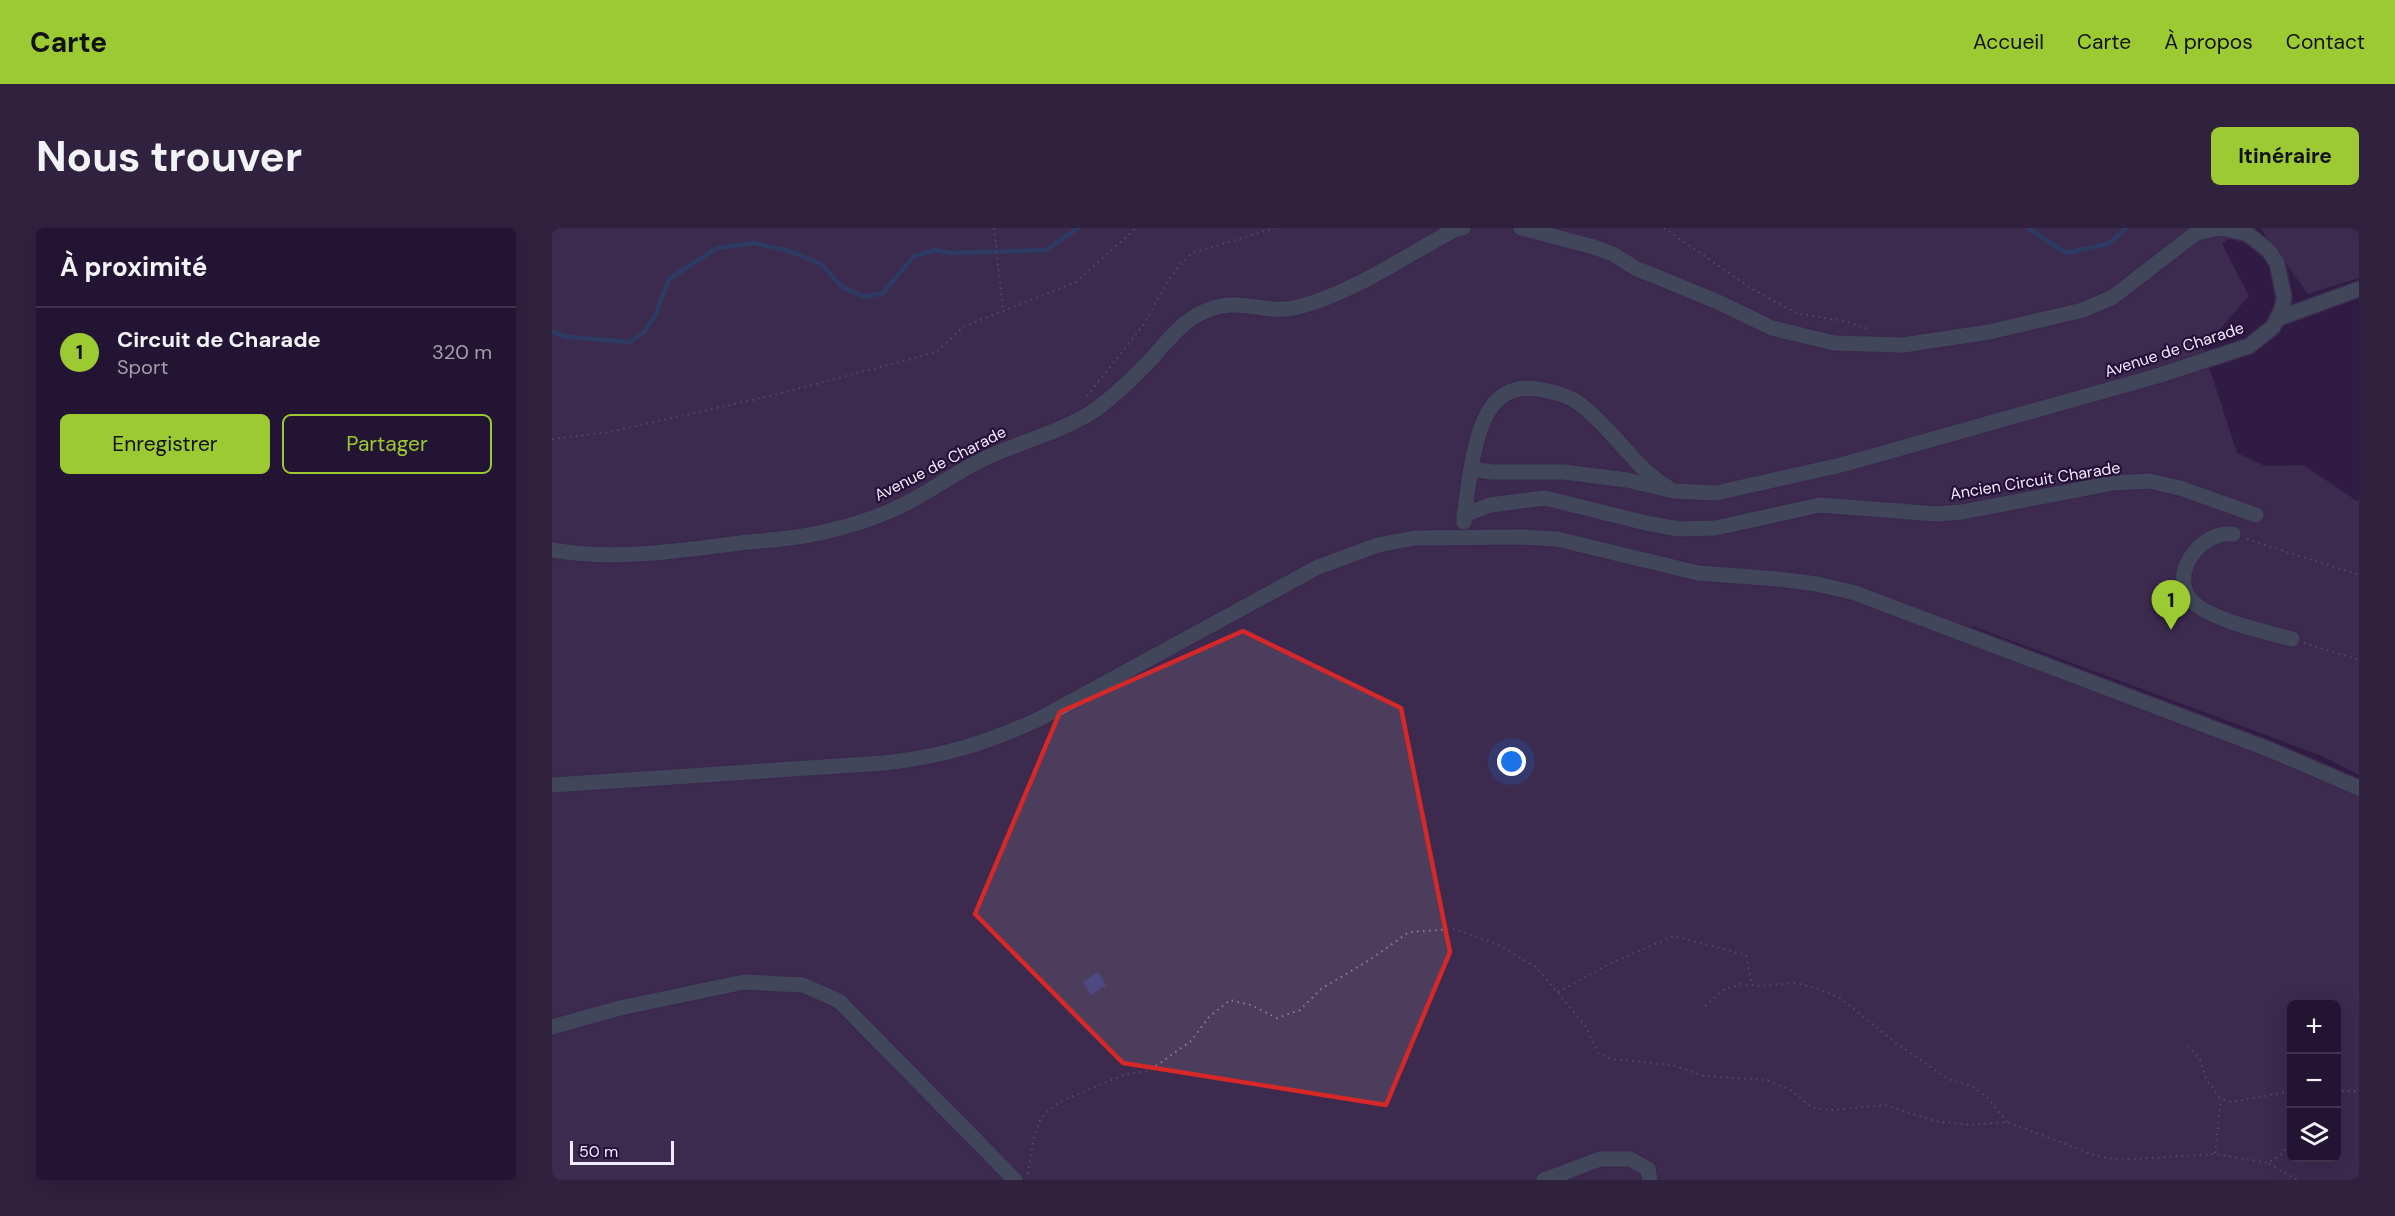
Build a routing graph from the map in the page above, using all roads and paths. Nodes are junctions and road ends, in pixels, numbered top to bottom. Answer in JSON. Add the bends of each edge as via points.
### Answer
{"nodes":[{"id":1,"x":994,"y":228,"type":"edge"},
{"id":2,"x":1136,"y":228,"type":"edge"},
{"id":3,"x":1275,"y":228,"type":"edge"},
{"id":4,"x":1463,"y":228,"type":"edge"},
{"id":5,"x":1521,"y":228,"type":"edge"},
{"id":6,"x":1664,"y":228,"type":"edge"},
{"id":7,"x":2359,"y":289,"type":"edge"},
{"id":8,"x":1003,"y":309,"type":"junction"},
{"id":9,"x":2278,"y":318,"type":"junction"},
{"id":10,"x":1871,"y":329,"type":"dead end"},
{"id":11,"x":1082,"y":418,"type":"junction"},
{"id":12,"x":552,"y":439,"type":"edge"},
{"id":13,"x":1471,"y":469,"type":"junction"},
{"id":14,"x":1674,"y":491,"type":"junction"},
{"id":15,"x":2256,"y":514,"type":"dead end"},
{"id":16,"x":1464,"y":515,"type":"junction"},
{"id":17,"x":2233,"y":534,"type":"joint"},
{"id":18,"x":1464,"y":536,"type":"junction"},
{"id":19,"x":552,"y":550,"type":"edge"},
{"id":20,"x":2359,"y":575,"type":"edge"},
{"id":21,"x":2292,"y":639,"type":"joint"},
{"id":22,"x":2359,"y":660,"type":"edge"},
{"id":23,"x":552,"y":785,"type":"edge"},
{"id":24,"x":2359,"y":789,"type":"edge"},
{"id":25,"x":1752,"y":985,"type":"junction"},
{"id":26,"x":1557,"y":992,"type":"junction"},
{"id":27,"x":1705,"y":1006,"type":"dead end"},
{"id":28,"x":552,"y":1027,"type":"edge"},
{"id":29,"x":2188,"y":1046,"type":"dead end"},
{"id":30,"x":2341,"y":1091,"type":"edge"},
{"id":31,"x":2359,"y":1091,"type":"edge"},
{"id":32,"x":2287,"y":1092,"type":"edge"},
{"id":33,"x":2221,"y":1099,"type":"junction"},
{"id":34,"x":2007,"y":1122,"type":"junction"},
{"id":35,"x":2287,"y":1147,"type":"edge"},
{"id":36,"x":2214,"y":1154,"type":"junction"},
{"id":37,"x":2268,"y":1163,"type":"junction"},
{"id":38,"x":1015,"y":1180,"type":"edge"},
{"id":39,"x":1027,"y":1180,"type":"edge"},
{"id":40,"x":1544,"y":1180,"type":"edge"},
{"id":41,"x":1650,"y":1180,"type":"edge"},
{"id":42,"x":2298,"y":1180,"type":"edge"}],
"edges":[{"from":1,"to":8,"type":"path"},
{"from":2,"to":8,"type":"path","via":[[1076,282]]},
{"from":3,"to":11,"type":"path","via":[[1192,253],[1167,282],[1145,323],[1084,401]]},
{"from":4,"to":11,"type":"street","name":"Avenue de Charade","via":[[1335,294],[1299,307],[1277,311],[1234,304],[1201,313],[1184,324],[1120,389]]},
{"from":5,"to":9,"type":"street","via":[[1604,250],[1635,268],[1772,328],[1834,343],[1903,345],[1989,332],[2083,310],[2113,297],[2196,233],[2235,229],[2256,239],[2277,263],[2284,297]]},
{"from":6,"to":10,"type":"path","via":[[1749,287],[1796,313]]},
{"from":7,"to":9,"type":"street"},
{"from":8,"to":12,"type":"path","via":[[963,327],[937,352],[774,395],[610,432]]},
{"from":9,"to":14,"type":"street","name":"Avenue de Charade","via":[[2250,346],[2145,379],[1841,465],[1716,494]]},
{"from":11,"to":19,"type":"street","name":"Avenue de Charade","via":[[979,461],[912,501],[852,524],[782,539],[642,553],[603,555]]},
{"from":13,"to":14,"type":"street","name":"Avenue de Charade","via":[[1564,472]]},
{"from":13,"to":14,"type":"street","via":[[1480,427],[1493,403],[1511,392],[1537,388],[1562,394],[1597,417],[1645,471]]},
{"from":13,"to":16,"type":"street"},
{"from":15,"to":16,"type":"street","name":"Ancien Circuit Charade","via":[[2149,481],[2113,483],[1937,514],[1820,505],[1715,528],[1679,529],[1545,498],[1490,505]]},
{"from":16,"to":18,"type":"street"},
{"from":17,"to":20,"type":"path"},
{"from":17,"to":21,"type":"street","via":[[2221,533],[2196,549],[2184,579],[2191,600],[2215,614]]},
{"from":18,"to":23,"type":"street","via":[[1395,541],[1318,567],[1039,718],[966,748],[924,759],[884,763]]},
{"from":18,"to":24,"type":"street","via":[[1557,539],[1698,573],[1778,579],[1855,592],[2268,749]]},
{"from":21,"to":22,"type":"path"},
{"from":25,"to":26,"type":"path","via":[[1746,955],[1674,936]]},
{"from":25,"to":27,"type":"path","via":[[1724,990]]},
{"from":25,"to":34,"type":"path","via":[[1796,982],[1840,998],[1948,1079],[1972,1086],[1988,1098]]},
{"from":26,"to":34,"type":"path","via":[[1586,1027],[1598,1053],[1612,1059],[1672,1065],[1704,1076],[1765,1080],[1789,1089],[1813,1108],[1885,1105],[1935,1121],[1970,1125]]},
{"from":26,"to":39,"type":"path","via":[[1536,967],[1497,944],[1454,929],[1409,932],[1321,988],[1300,1010],[1277,1018],[1230,1000],[1209,1017],[1191,1041],[1149,1071],[1126,1074],[1059,1102],[1041,1118]]},
{"from":28,"to":38,"type":"street","via":[[744,982],[803,985],[839,1001]]},
{"from":29,"to":33,"type":"path"},
{"from":30,"to":31,"type":"path"},
{"from":32,"to":33,"type":"path","via":[[2231,1102]]},
{"from":33,"to":36,"type":"path"},
{"from":34,"to":36,"type":"path","via":[[2097,1156],[2120,1160]]},
{"from":35,"to":37,"type":"path"},
{"from":36,"to":37,"type":"path"},
{"from":37,"to":42,"type":"path"},
{"from":40,"to":41,"type":"street","via":[[1600,1159],[1630,1159],[1648,1168]]}]}
